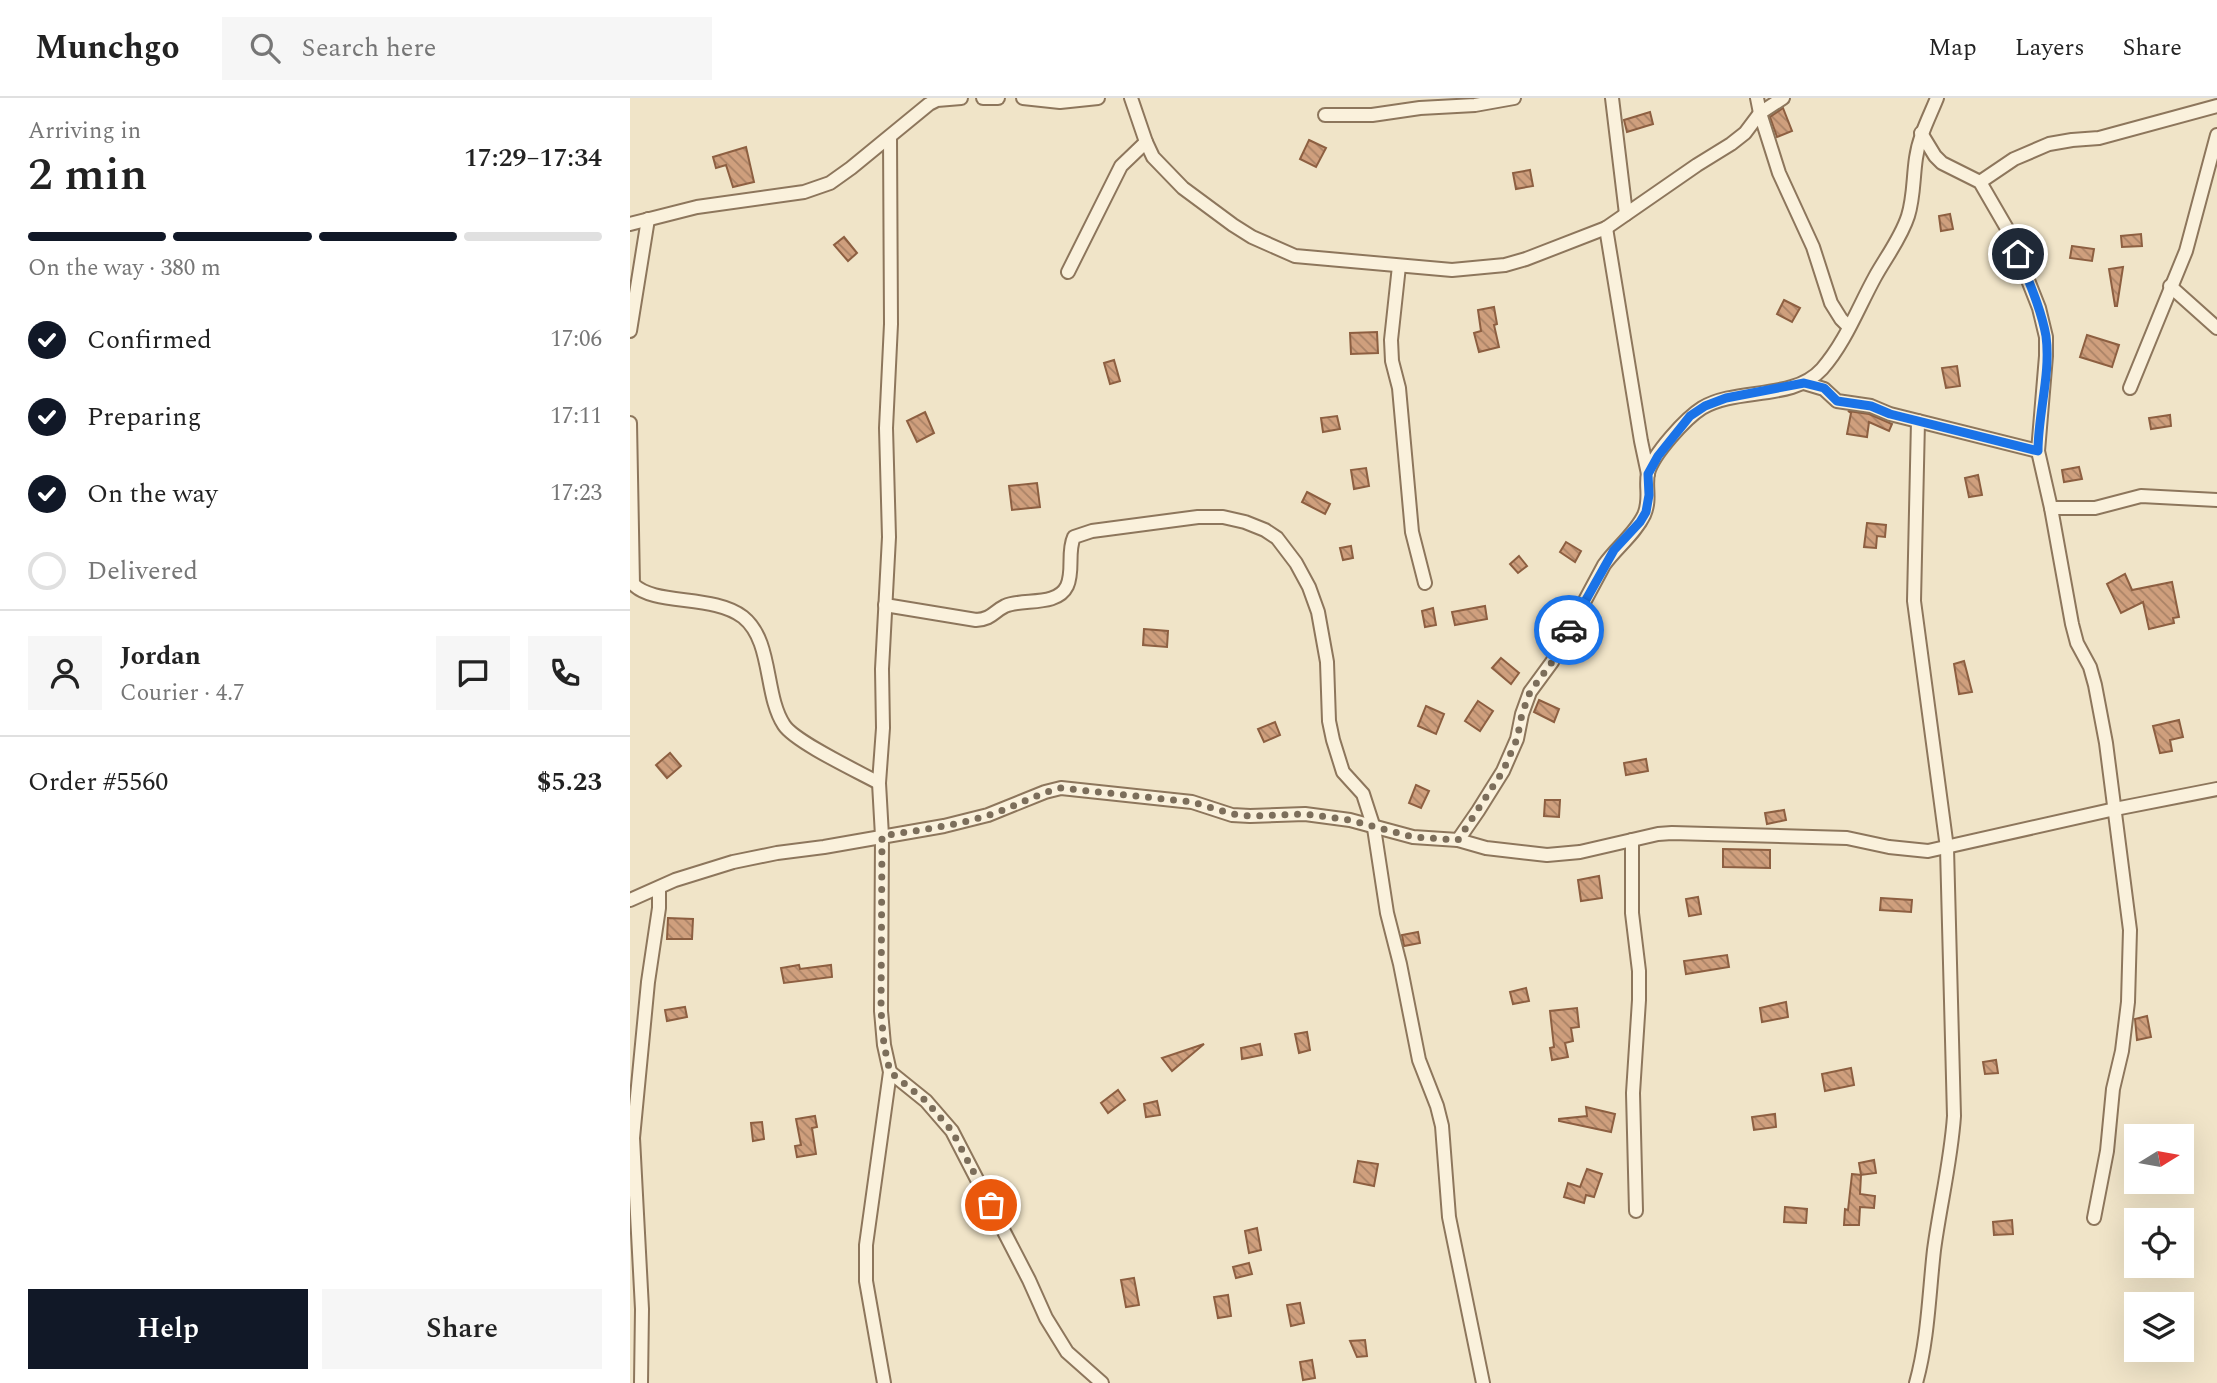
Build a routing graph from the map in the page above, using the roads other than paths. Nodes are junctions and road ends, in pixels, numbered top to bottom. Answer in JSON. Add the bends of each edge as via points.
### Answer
{"nodes":[{"id":1,"x":961,"y":98,"type":"edge"},
{"id":2,"x":983,"y":98,"type":"edge"},
{"id":3,"x":998,"y":98,"type":"edge"},
{"id":4,"x":1023,"y":98,"type":"edge"},
{"id":5,"x":1098,"y":98,"type":"edge"},
{"id":6,"x":1131,"y":98,"type":"edge"},
{"id":7,"x":1514,"y":98,"type":"edge"},
{"id":8,"x":1612,"y":98,"type":"edge"},
{"id":9,"x":1757,"y":98,"type":"edge"},
{"id":10,"x":1783,"y":98,"type":"edge"},
{"id":11,"x":1937,"y":98,"type":"edge"},
{"id":12,"x":927,"y":101,"type":"edge"},
{"id":13,"x":2217,"y":106,"type":"edge"},
{"id":14,"x":1760,"y":113,"type":"junction"},
{"id":15,"x":1325,"y":115,"type":"dead end"},
{"id":16,"x":1921,"y":133,"type":"junction"},
{"id":17,"x":2217,"y":135,"type":"edge"},
{"id":18,"x":890,"y":137,"type":"junction"},
{"id":19,"x":1146,"y":142,"type":"junction"},
{"id":20,"x":1980,"y":182,"type":"junction"},
{"id":21,"x":1626,"y":214,"type":"junction"},
{"id":22,"x":648,"y":219,"type":"junction"},
{"id":23,"x":630,"y":225,"type":"edge"},
{"id":24,"x":1606,"y":228,"type":"junction"},
{"id":25,"x":1399,"y":265,"type":"junction"},
{"id":26,"x":1068,"y":272,"type":"dead end"},
{"id":27,"x":2170,"y":286,"type":"junction"},
{"id":28,"x":1849,"y":327,"type":"junction"},
{"id":29,"x":2217,"y":328,"type":"edge"},
{"id":30,"x":630,"y":331,"type":"edge"},
{"id":31,"x":1804,"y":383,"type":"junction"},
{"id":32,"x":2130,"y":388,"type":"dead end"},
{"id":33,"x":1918,"y":421,"type":"junction"},
{"id":34,"x":630,"y":422,"type":"edge"},
{"id":35,"x":2038,"y":451,"type":"junction"},
{"id":36,"x":1648,"y":474,"type":"junction"},
{"id":37,"x":2217,"y":500,"type":"edge"},
{"id":38,"x":2051,"y":508,"type":"junction"},
{"id":39,"x":1425,"y":583,"type":"dead end"},
{"id":40,"x":885,"y":605,"type":"junction"},
{"id":41,"x":879,"y":783,"type":"junction"},
{"id":42,"x":2217,"y":789,"type":"edge"},
{"id":43,"x":2115,"y":809,"type":"junction"},
{"id":44,"x":1374,"y":828,"type":"junction"},
{"id":45,"x":882,"y":836,"type":"junction"},
{"id":46,"x":1458,"y":840,"type":"junction"},
{"id":47,"x":1632,"y":840,"type":"junction"},
{"id":48,"x":1947,"y":848,"type":"junction"},
{"id":49,"x":659,"y":889,"type":"junction"},
{"id":50,"x":630,"y":900,"type":"edge"},
{"id":51,"x":890,"y":1072,"type":"junction"},
{"id":52,"x":1636,"y":1211,"type":"dead end"},
{"id":53,"x":2094,"y":1218,"type":"dead end"},
{"id":54,"x":641,"y":1383,"type":"edge"},
{"id":55,"x":884,"y":1383,"type":"edge"},
{"id":56,"x":1102,"y":1383,"type":"edge"},
{"id":57,"x":1483,"y":1383,"type":"edge"},
{"id":58,"x":1916,"y":1383,"type":"edge"}],
"edges":[{"from":1,"to":12,"type":"street"},
{"from":2,"to":3,"type":"street"},
{"from":4,"to":5,"type":"street","via":[[1060,102]]},
{"from":6,"to":19,"type":"street"},
{"from":7,"to":15,"type":"street","via":[[1372,115]]},
{"from":8,"to":21,"type":"street"},
{"from":9,"to":14,"type":"street"},
{"from":10,"to":14,"type":"street"},
{"from":11,"to":16,"type":"street"},
{"from":12,"to":18,"type":"street"},
{"from":13,"to":20,"type":"street","via":[[2099,138],[2049,144],[2014,159]]},
{"from":14,"to":21,"type":"street","via":[[1731,144]]},
{"from":14,"to":28,"type":"street","via":[[1830,303]]},
{"from":16,"to":20,"type":"street","via":[[1942,163]]},
{"from":16,"to":28,"type":"street","via":[[1905,225]]},
{"from":17,"to":27,"type":"street","via":[[2186,251]]},
{"from":18,"to":22,"type":"street","via":[[830,183],[804,192]]},
{"from":18,"to":40,"type":"street"},
{"from":19,"to":25,"type":"street","via":[[1153,157],[1183,188],[1233,225],[1276,248],[1295,256]]},
{"from":19,"to":26,"type":"street","via":[[1121,166]]},
{"from":20,"to":35,"type":"street","via":[[2009,232],[2046,337]]},
{"from":21,"to":24,"type":"street"},
{"from":22,"to":23,"type":"street"},
{"from":22,"to":30,"type":"street"},
{"from":24,"to":25,"type":"street","via":[[1505,265],[1452,271]]},
{"from":24,"to":36,"type":"street"},
{"from":25,"to":39,"type":"street","via":[[1392,361],[1399,388],[1412,532]]},
{"from":27,"to":29,"type":"street"},
{"from":27,"to":32,"type":"street"},
{"from":28,"to":31,"type":"street","via":[[1823,368]]},
{"from":31,"to":33,"type":"street","via":[[1824,388],[1837,401]]},
{"from":31,"to":36,"type":"street","via":[[1705,406],[1690,416]]},
{"from":33,"to":35,"type":"street"},
{"from":33,"to":48,"type":"street","via":[[1914,601]]},
{"from":34,"to":41,"type":"street","via":[[633,584],[644,593],[723,606],[744,618],[760,641],[784,726],[797,738]]},
{"from":35,"to":38,"type":"street"},
{"from":36,"to":46,"type":"street","via":[[1646,512],[1604,565],[1552,662],[1530,692],[1503,771]]},
{"from":37,"to":38,"type":"street","via":[[2141,496],[2095,508]]},
{"from":38,"to":43,"type":"street","via":[[2072,624],[2095,685]]},
{"from":40,"to":41,"type":"street"},
{"from":40,"to":44,"type":"street","via":[[983,620],[1006,605],[1062,593],[1070,577],[1071,543],[1077,534],[1198,517],[1223,517],[1265,530],[1278,538],[1309,587],[1327,662],[1333,740],[1343,772],[1367,801]]},
{"from":41,"to":45,"type":"street"},
{"from":42,"to":43,"type":"street"},
{"from":43,"to":48,"type":"street"},
{"from":43,"to":53,"type":"street","via":[[2130,930],[2128,1002]]},
{"from":44,"to":45,"type":"street","via":[[1305,814],[1250,816],[1192,802],[1061,788],[988,815]]},
{"from":44,"to":46,"type":"street"},
{"from":44,"to":57,"type":"street","via":[[1383,894],[1419,1059],[1441,1126],[1449,1217]]},
{"from":45,"to":49,"type":"street","via":[[733,862]]},
{"from":45,"to":51,"type":"street","via":[[881,1011]]},
{"from":46,"to":47,"type":"street","via":[[1547,855]]},
{"from":47,"to":48,"type":"street","via":[[1672,833],[1836,837],[1928,851]]},
{"from":47,"to":52,"type":"street","via":[[1632,913],[1639,971],[1633,1093]]},
{"from":48,"to":58,"type":"street","via":[[1954,1116]]},
{"from":49,"to":50,"type":"street"},
{"from":49,"to":54,"type":"street","via":[[633,1138]]},
{"from":51,"to":55,"type":"street","via":[[866,1245],[866,1281]]},
{"from":51,"to":56,"type":"street","via":[[926,1101],[952,1131],[1045,1318],[1067,1352]]}]}
